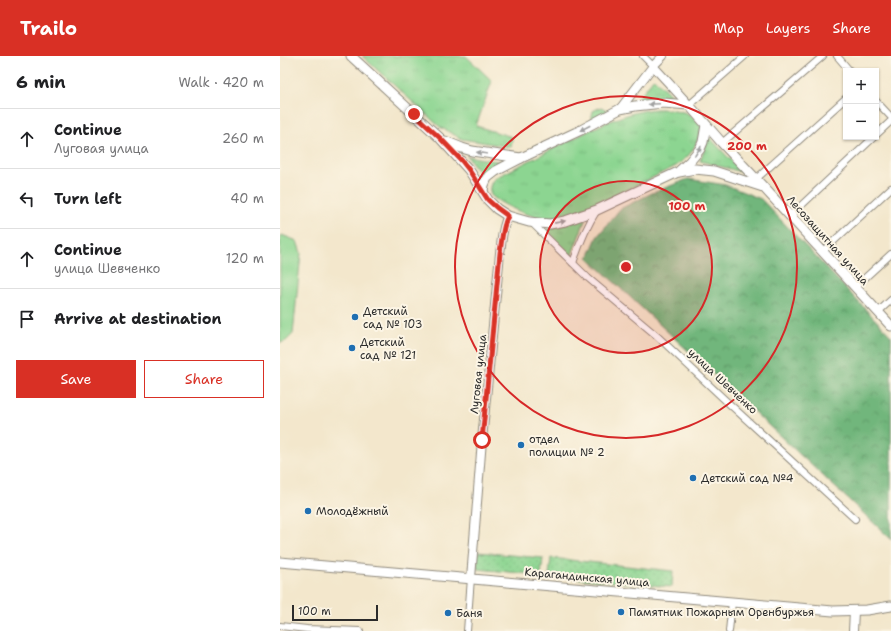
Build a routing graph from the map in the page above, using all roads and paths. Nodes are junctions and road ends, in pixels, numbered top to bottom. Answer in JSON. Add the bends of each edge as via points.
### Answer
{"nodes":[{"id":1,"x":351,"y":56,"type":"edge"},
{"id":2,"x":643,"y":56,"type":"edge"},
{"id":3,"x":663,"y":56,"type":"edge"},
{"id":4,"x":745,"y":56,"type":"edge"},
{"id":5,"x":823,"y":56,"type":"edge"},
{"id":6,"x":837,"y":56,"type":"edge"},
{"id":7,"x":653,"y":66,"type":"junction"},
{"id":8,"x":847,"y":68,"type":"edge"},
{"id":9,"x":843,"y":101,"type":"edge"},
{"id":10,"x":879,"y":104,"type":"edge"},
{"id":11,"x":689,"y":106,"type":"junction"},
{"id":12,"x":620,"y":109,"type":"junction"},
{"id":13,"x":891,"y":117,"type":"edge"},
{"id":14,"x":891,"y":121,"type":"edge"},
{"id":15,"x":706,"y":125,"type":"junction"},
{"id":16,"x":879,"y":132,"type":"edge"},
{"id":17,"x":440,"y":138,"type":"junction"},
{"id":18,"x":871,"y":140,"type":"edge"},
{"id":19,"x":722,"y":143,"type":"junction"},
{"id":20,"x":521,"y":158,"type":"junction"},
{"id":21,"x":678,"y":172,"type":"junction"},
{"id":22,"x":756,"y":179,"type":"junction"},
{"id":23,"x":764,"y":188,"type":"junction"},
{"id":24,"x":891,"y":188,"type":"edge"},
{"id":25,"x":483,"y":191,"type":"junction"},
{"id":26,"x":597,"y":210,"type":"junction"},
{"id":27,"x":508,"y":216,"type":"junction"},
{"id":28,"x":790,"y":216,"type":"junction"},
{"id":29,"x":530,"y":222,"type":"junction"},
{"id":30,"x":822,"y":252,"type":"junction"},
{"id":31,"x":891,"y":254,"type":"edge"},
{"id":32,"x":573,"y":263,"type":"junction"},
{"id":33,"x":855,"y":287,"type":"junction"},
{"id":34,"x":891,"y":300,"type":"edge"},
{"id":35,"x":878,"y":312,"type":"junction"},
{"id":36,"x":891,"y":326,"type":"edge"},
{"id":37,"x":855,"y":519,"type":"dead end"},
{"id":38,"x":280,"y":562,"type":"edge"},
{"id":39,"x":470,"y":578,"type":"junction"},
{"id":40,"x":732,"y":602,"type":"junction"},
{"id":41,"x":891,"y":606,"type":"edge"},
{"id":42,"x":854,"y":611,"type":"junction"},
{"id":43,"x":280,"y":626,"type":"edge"},
{"id":44,"x":325,"y":630,"type":"edge"},
{"id":45,"x":360,"y":631,"type":"edge"},
{"id":46,"x":467,"y":631,"type":"edge"},
{"id":47,"x":730,"y":631,"type":"edge"},
{"id":48,"x":853,"y":631,"type":"edge"}],
"edges":[{"from":1,"to":17,"type":"main road"},
{"from":2,"to":7,"type":"street"},
{"from":3,"to":7,"type":"street"},
{"from":4,"to":11,"type":"street"},
{"from":5,"to":19,"type":"street"},
{"from":6,"to":8,"type":"street"},
{"from":7,"to":11,"type":"street"},
{"from":7,"to":12,"type":"street"},
{"from":9,"to":22,"type":"street"},
{"from":10,"to":13,"type":"street"},
{"from":11,"to":12,"type":"main road","one_way":true,"via":[[663,103]]},
{"from":11,"to":15,"type":"main road","name":"Лесозащитная улица"},
{"from":12,"to":20,"type":"main road","one_way":true},
{"from":14,"to":16,"type":"street"},
{"from":15,"to":19,"type":"main road","name":"Лесозащитная улица"},
{"from":21,"to":15,"type":"main road","one_way":true,"via":[[700,149]]},
{"from":20,"to":17,"type":"main road","one_way":true,"via":[[472,151]]},
{"from":17,"to":25,"type":"main road","via":[[469,170]]},
{"from":18,"to":28,"type":"street"},
{"from":19,"to":22,"type":"main road","name":"Лесозащитная улица"},
{"from":20,"to":25,"type":"main road","via":[[490,176]]},
{"from":21,"to":23,"type":"main road","name":"Лесозащитная улица","via":[[695,169],[714,171]]},
{"from":21,"to":26,"type":"main road"},
{"from":22,"to":23,"type":"main road","name":"Лесозащитная улица"},
{"from":23,"to":28,"type":"main road","name":"Лесозащитная улица"},
{"from":24,"to":30,"type":"street"},
{"from":25,"to":27,"type":"main road","via":[[488,200]]},
{"from":29,"to":26,"type":"main road","one_way":true,"via":[[557,223]]},
{"from":26,"to":32,"type":"street","via":[[581,240]]},
{"from":27,"to":29,"type":"main road"},
{"from":27,"to":39,"type":"street","name":"Луговая улица","via":[[500,253]]},
{"from":28,"to":30,"type":"main road","name":"Лесозащитная улица"},
{"from":29,"to":32,"type":"street","name":"улица Шевченко"},
{"from":30,"to":33,"type":"main road","name":"Лесозащитная улица"},
{"from":31,"to":33,"type":"street"},
{"from":32,"to":37,"type":"street","name":"улица Шевченко","via":[[657,336]]},
{"from":33,"to":35,"type":"main road","name":"Лесозащитная улица"},
{"from":34,"to":35,"type":"street"},
{"from":35,"to":36,"type":"main road","name":"Лесозащитная улица"},
{"from":38,"to":39,"type":"main road","name":"Карагандинская улица"},
{"from":39,"to":40,"type":"main road","name":"Карагандинская улица"},
{"from":39,"to":46,"type":"street","name":"Луговая улица"},
{"from":40,"to":42,"type":"main road","name":"Карагандинская улица"},
{"from":40,"to":47,"type":"street"},
{"from":41,"to":42,"type":"main road","name":"Карагандинская улица"},
{"from":42,"to":48,"type":"street"},
{"from":43,"to":44,"type":"street"},
{"from":44,"to":45,"type":"street"}]}
